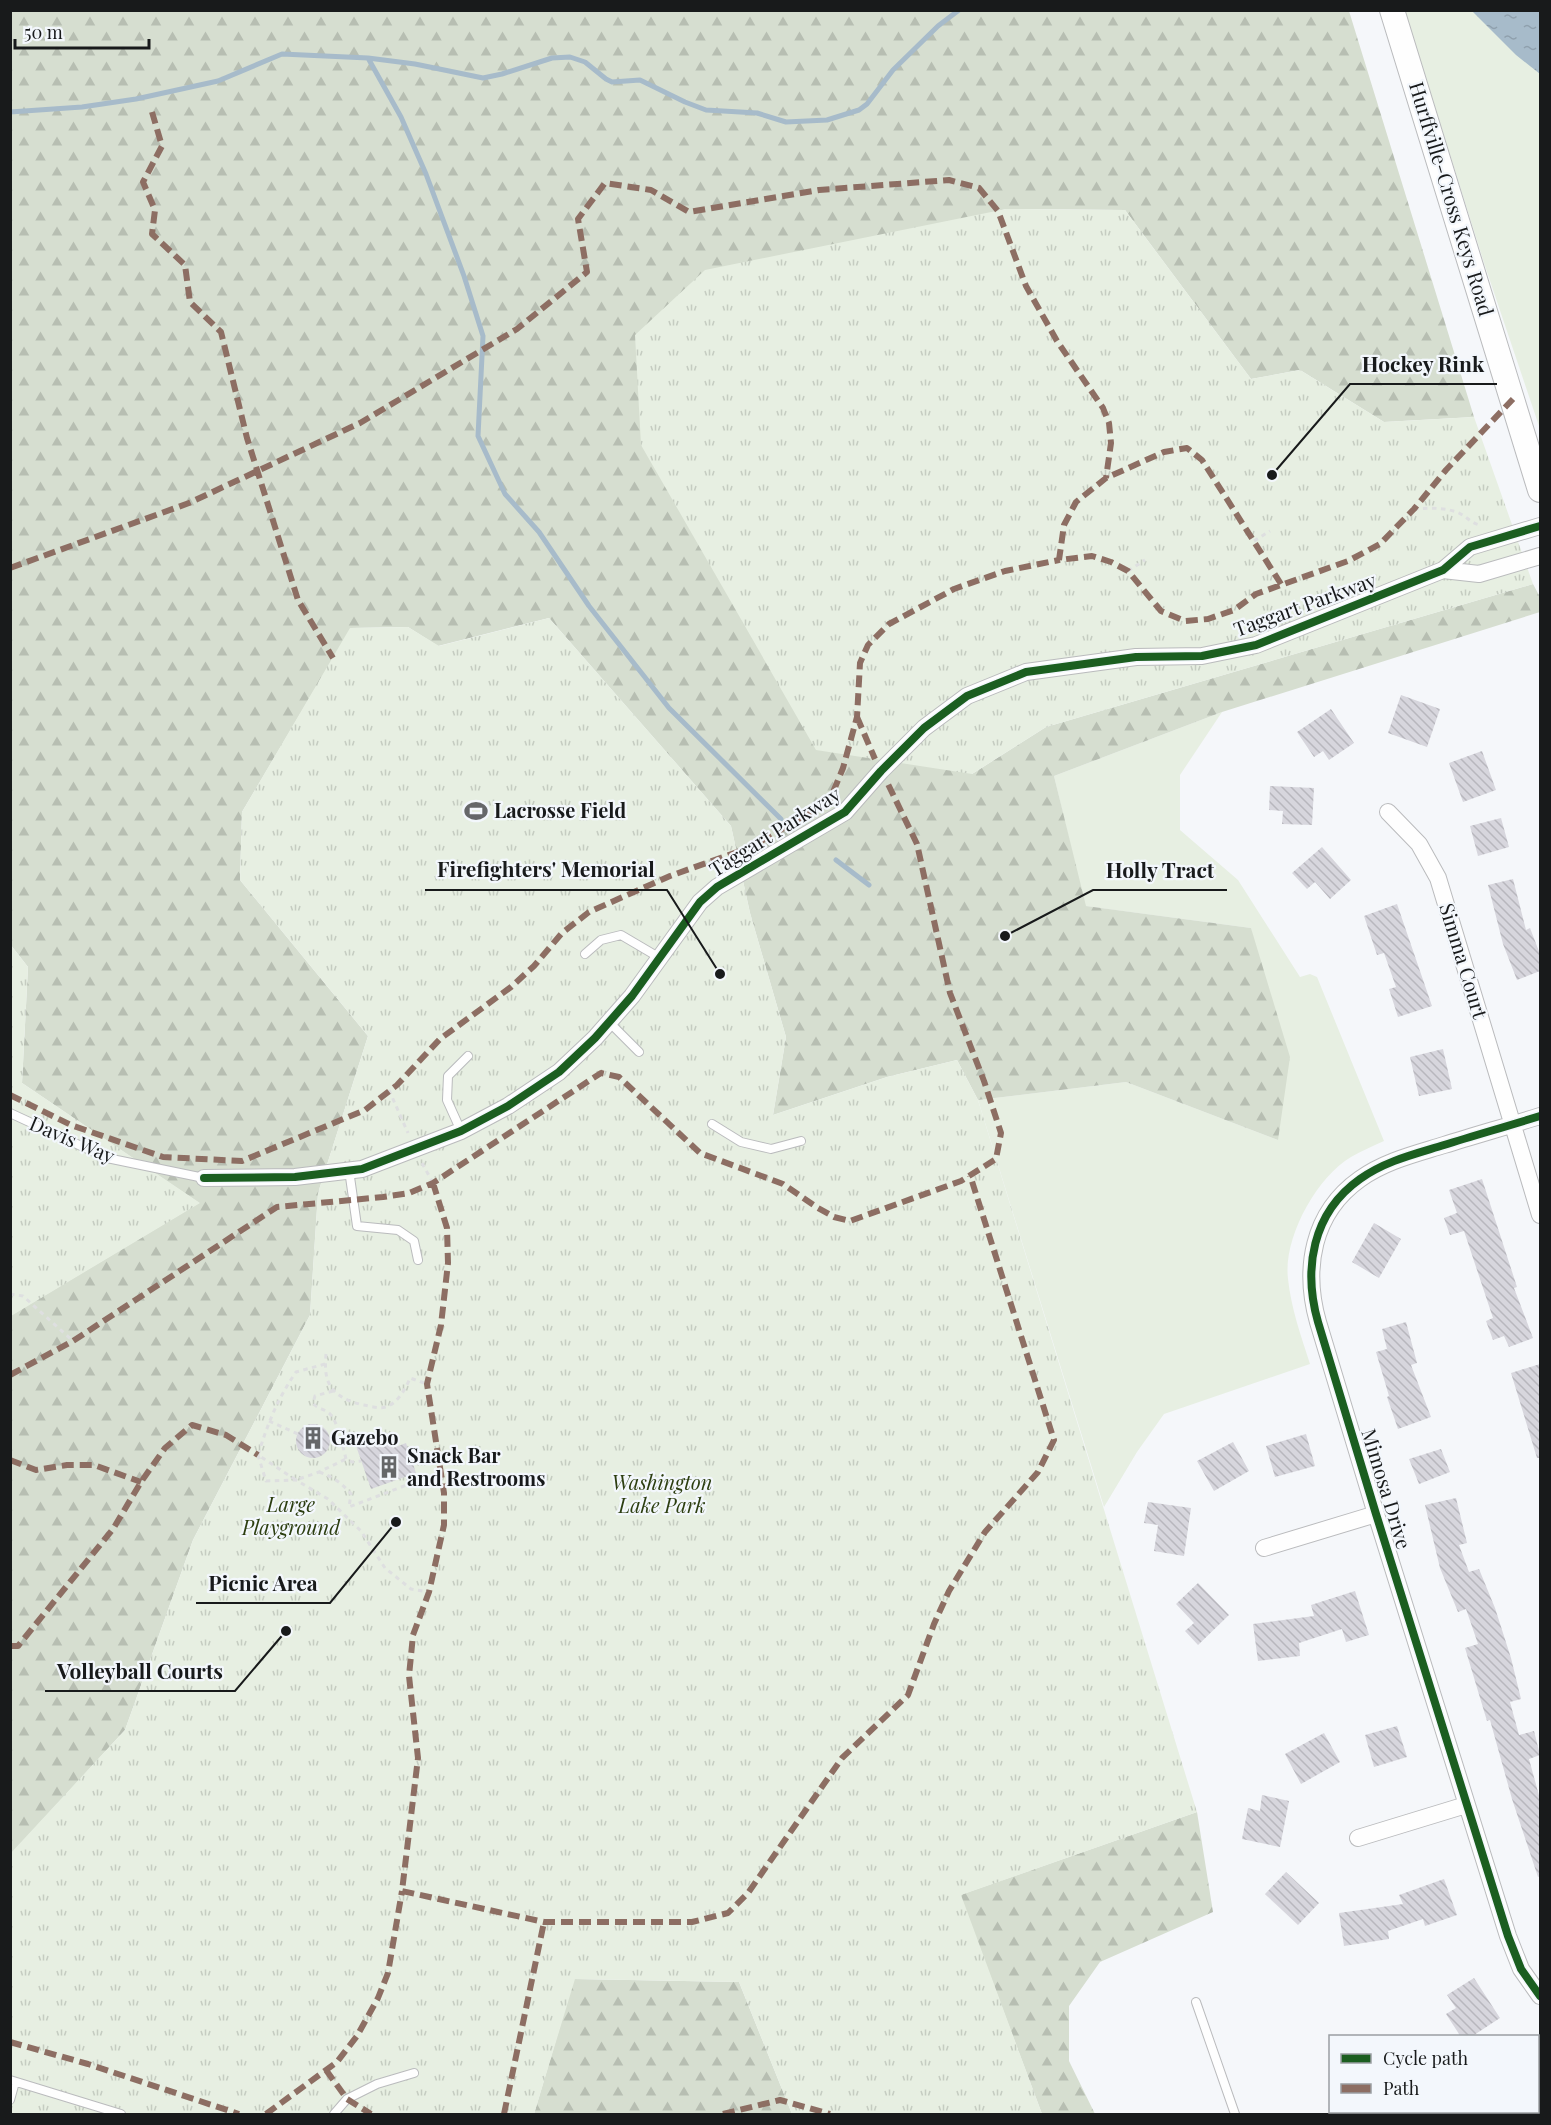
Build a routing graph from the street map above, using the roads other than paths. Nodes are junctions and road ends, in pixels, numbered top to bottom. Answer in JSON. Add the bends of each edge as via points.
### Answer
{"nodes":[{"id":1,"x":1392,"y":10,"type":"edge"},
{"id":2,"x":1540,"y":490,"type":"edge"},
{"id":3,"x":1540,"y":526,"type":"edge"},
{"id":4,"x":1540,"y":555,"type":"edge"},
{"id":5,"x":1443,"y":570,"type":"junction"},
{"id":6,"x":1388,"y":812,"type":"dead end"},
{"id":7,"x":585,"y":954,"type":"dead end"},
{"id":8,"x":660,"y":958,"type":"junction"},
{"id":9,"x":609,"y":1022,"type":"junction"},
{"id":10,"x":639,"y":1052,"type":"dead end"},
{"id":11,"x":468,"y":1056,"type":"dead end"},
{"id":12,"x":10,"y":1113,"type":"edge"},
{"id":13,"x":1540,"y":1116,"type":"edge"},
{"id":14,"x":712,"y":1124,"type":"dead end"},
{"id":15,"x":1512,"y":1125,"type":"junction"},
{"id":16,"x":461,"y":1131,"type":"junction"},
{"id":17,"x":801,"y":1141,"type":"dead end"},
{"id":18,"x":349,"y":1170,"type":"junction"},
{"id":19,"x":204,"y":1178,"type":"joint"},
{"id":20,"x":1540,"y":1215,"type":"edge"},
{"id":21,"x":418,"y":1260,"type":"dead end"},
{"id":22,"x":1376,"y":1514,"type":"junction"},
{"id":23,"x":1264,"y":1548,"type":"dead end"},
{"id":24,"x":1466,"y":1804,"type":"junction"},
{"id":25,"x":1358,"y":1838,"type":"dead end"},
{"id":26,"x":1540,"y":1996,"type":"edge"},
{"id":27,"x":1196,"y":2002,"type":"dead end"},
{"id":28,"x":414,"y":2073,"type":"dead end"},
{"id":29,"x":13,"y":2081,"type":"edge"},
{"id":30,"x":10,"y":2100,"type":"edge"},
{"id":31,"x":121,"y":2115,"type":"edge"},
{"id":32,"x":334,"y":2115,"type":"edge"},
{"id":33,"x":1235,"y":2115,"type":"edge"}],
"edges":[{"from":1,"to":2,"type":"main road","name":"Hurffville-Cross Keys Road"},
{"from":3,"to":5,"type":"street","name":"Taggart Parkway","via":[[1470,547]]},
{"from":4,"to":5,"type":"street","name":"Taggart Parkway","via":[[1479,574]]},
{"from":5,"to":8,"type":"street","name":"Taggart Parkway","via":[[1256,645],[1202,656],[1136,657],[1026,672],[967,696],[924,728],[845,812],[717,887],[700,902]]},
{"from":6,"to":15,"type":"street","name":"Simma Court","via":[[1419,844],[1438,878]]},
{"from":7,"to":8,"type":"lane","via":[[601,940],[621,935]]},
{"from":8,"to":9,"type":"street","name":"Taggart Parkway"},
{"from":9,"to":10,"type":"lane"},
{"from":9,"to":16,"type":"street","name":"Taggart Parkway","via":[[559,1072]]},
{"from":11,"to":16,"type":"lane","via":[[448,1076],[447,1100]]},
{"from":12,"to":19,"type":"lane","name":"Davis Way","via":[[106,1158]]},
{"from":13,"to":15,"type":"street","name":"Mimosa Drive"},
{"from":14,"to":17,"type":"lane","via":[[741,1142],[771,1149]]},
{"from":15,"to":20,"type":"street"},
{"from":15,"to":22,"type":"street","name":"Mimosa Drive","via":[[1400,1159],[1361,1178],[1332,1208],[1313,1249],[1314,1308]]},
{"from":16,"to":18,"type":"street","name":"Taggart Parkway","via":[[362,1169]]},
{"from":18,"to":19,"type":"street","name":"Taggart Parkway","via":[[295,1177]]},
{"from":18,"to":21,"type":"lane","via":[[357,1226],[398,1230],[414,1241]]},
{"from":22,"to":23,"type":"street"},
{"from":22,"to":24,"type":"street","name":"Mimosa Drive"},
{"from":24,"to":25,"type":"street"},
{"from":24,"to":26,"type":"street","name":"Mimosa Drive","via":[[1511,1946]]},
{"from":27,"to":33,"type":"lane"},
{"from":28,"to":32,"type":"lane","via":[[377,2084],[347,2099]]},
{"from":29,"to":30,"type":"lane"},
{"from":29,"to":31,"type":"lane"}]}
